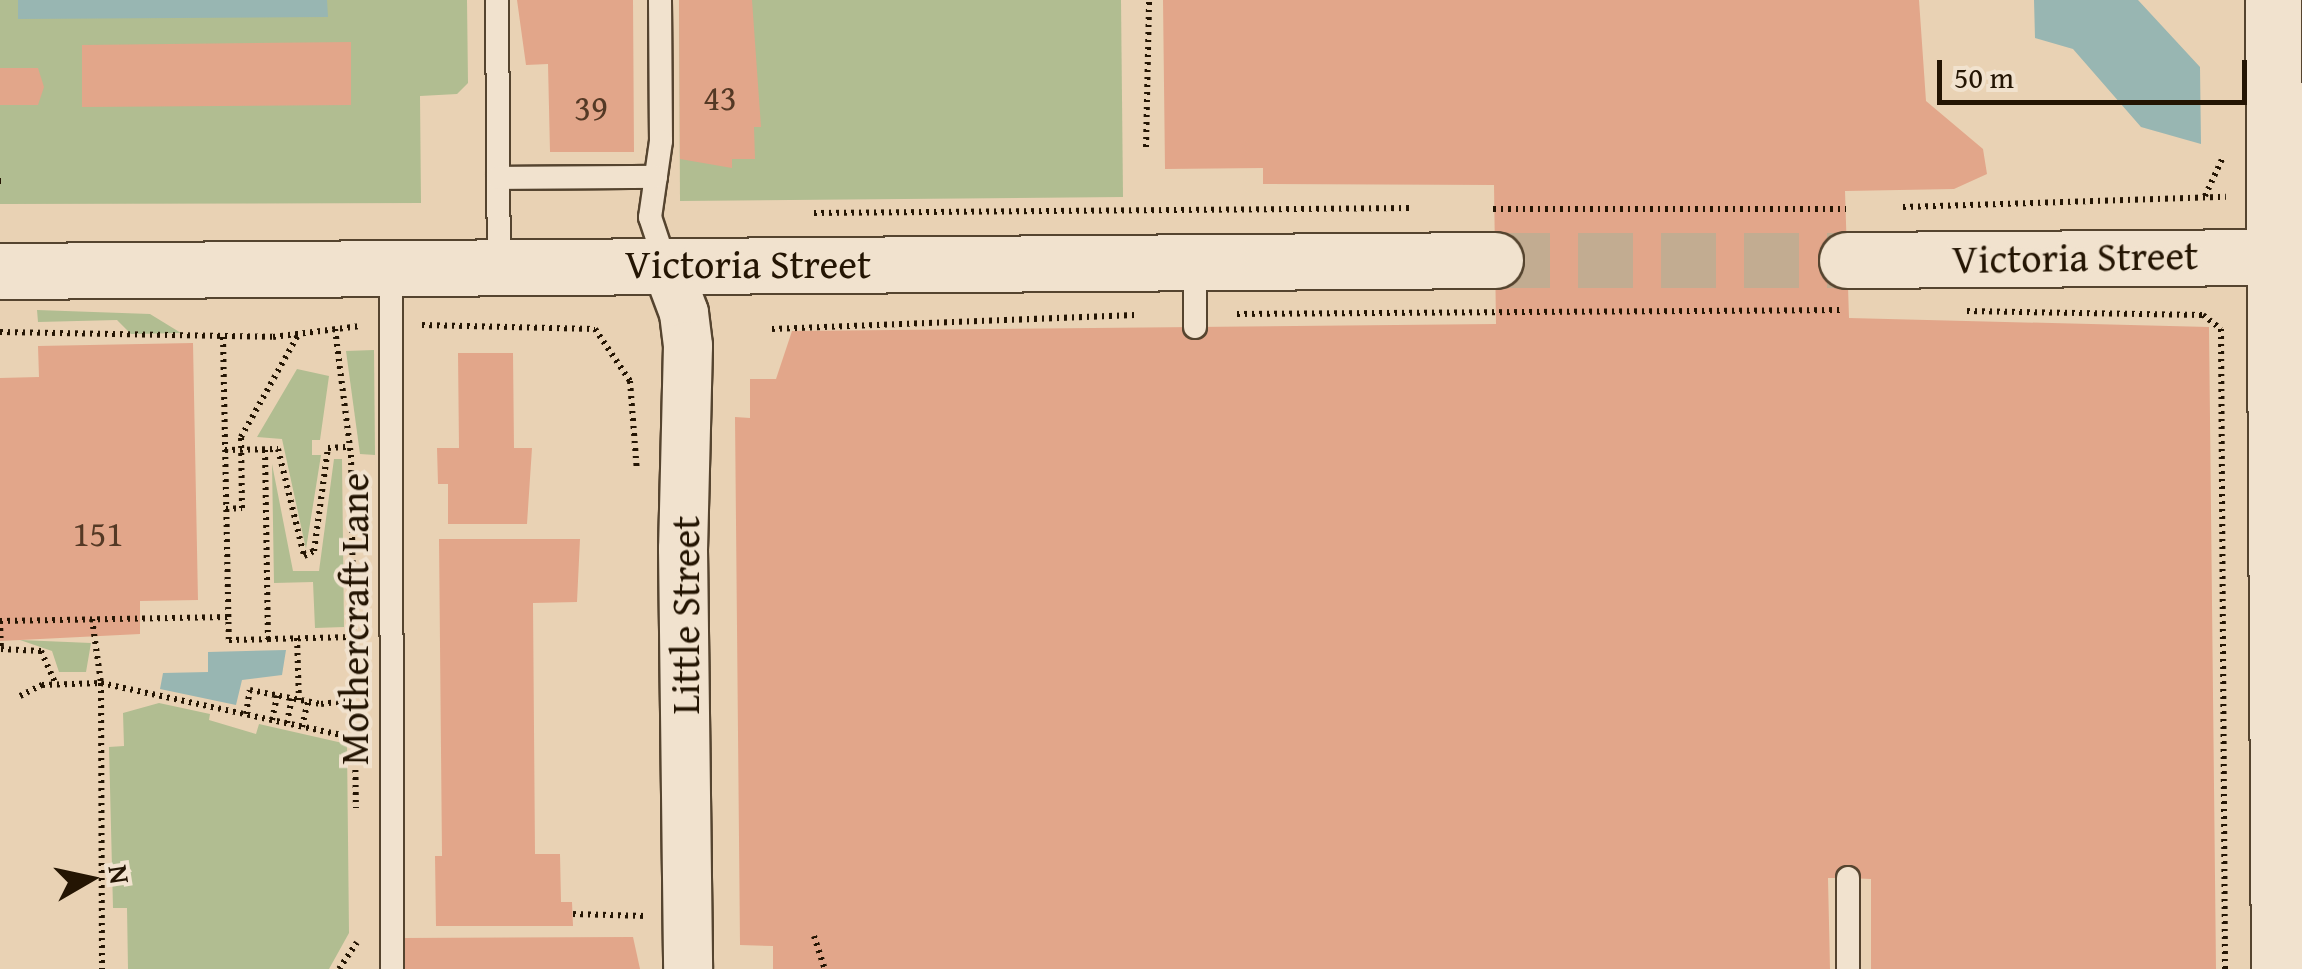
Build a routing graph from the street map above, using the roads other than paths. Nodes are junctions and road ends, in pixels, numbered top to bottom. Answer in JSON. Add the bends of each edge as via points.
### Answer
{"nodes":[{"id":1,"x":496,"y":0,"type":"edge"},
{"id":2,"x":660,"y":0,"type":"edge"},
{"id":3,"x":2273,"y":0,"type":"edge"},
{"id":4,"x":656,"y":177,"type":"junction"},
{"id":5,"x":498,"y":178,"type":"junction"},
{"id":6,"x":2287,"y":256,"type":"edge"},
{"id":7,"x":1495,"y":260,"type":"tunnel mouth"},
{"id":8,"x":1195,"y":261,"type":"junction"},
{"id":9,"x":666,"y":265,"type":"junction"},
{"id":10,"x":499,"y":267,"type":"junction"},
{"id":11,"x":0,"y":270,"type":"edge"},
{"id":12,"x":391,"y":270,"type":"junction"},
{"id":13,"x":1854,"y":285,"type":"tunnel mouth"},
{"id":14,"x":1195,"y":321,"type":"road end"},
{"id":15,"x":2288,"y":526,"type":"edge"},
{"id":16,"x":1848,"y":878,"type":"dead end"},
{"id":17,"x":392,"y":969,"type":"edge"},
{"id":18,"x":688,"y":969,"type":"edge"},
{"id":19,"x":1848,"y":969,"type":"edge"},
{"id":20,"x":2278,"y":969,"type":"edge"}],
"edges":[{"from":1,"to":5,"type":"lane"},
{"from":2,"to":4,"type":"lane"},
{"from":3,"to":6,"type":"main road"},
{"from":4,"to":5,"type":"lane"},
{"from":4,"to":9,"type":"lane","via":[[652,228]]},
{"from":5,"to":10,"type":"lane"},
{"from":6,"to":13,"type":"main road","name":"Victoria Street"},
{"from":6,"to":15,"type":"main road"},
{"from":7,"to":8,"type":"main road","name":"Victoria Street"},
{"from":8,"to":9,"type":"main road","name":"Victoria Street"},
{"from":8,"to":14,"type":"lane"},
{"from":9,"to":10,"type":"main road","name":"Victoria Street"},
{"from":9,"to":18,"type":"street","name":"Little Street","via":[[684,312],[688,346]]},
{"from":10,"to":12,"type":"main road","name":"Victoria Street"},
{"from":11,"to":12,"type":"main road","name":"Victoria Street"},
{"from":12,"to":17,"type":"lane","name":"Mothercraft Lane"},
{"from":15,"to":20,"type":"main road"},
{"from":16,"to":19,"type":"lane"}]}
